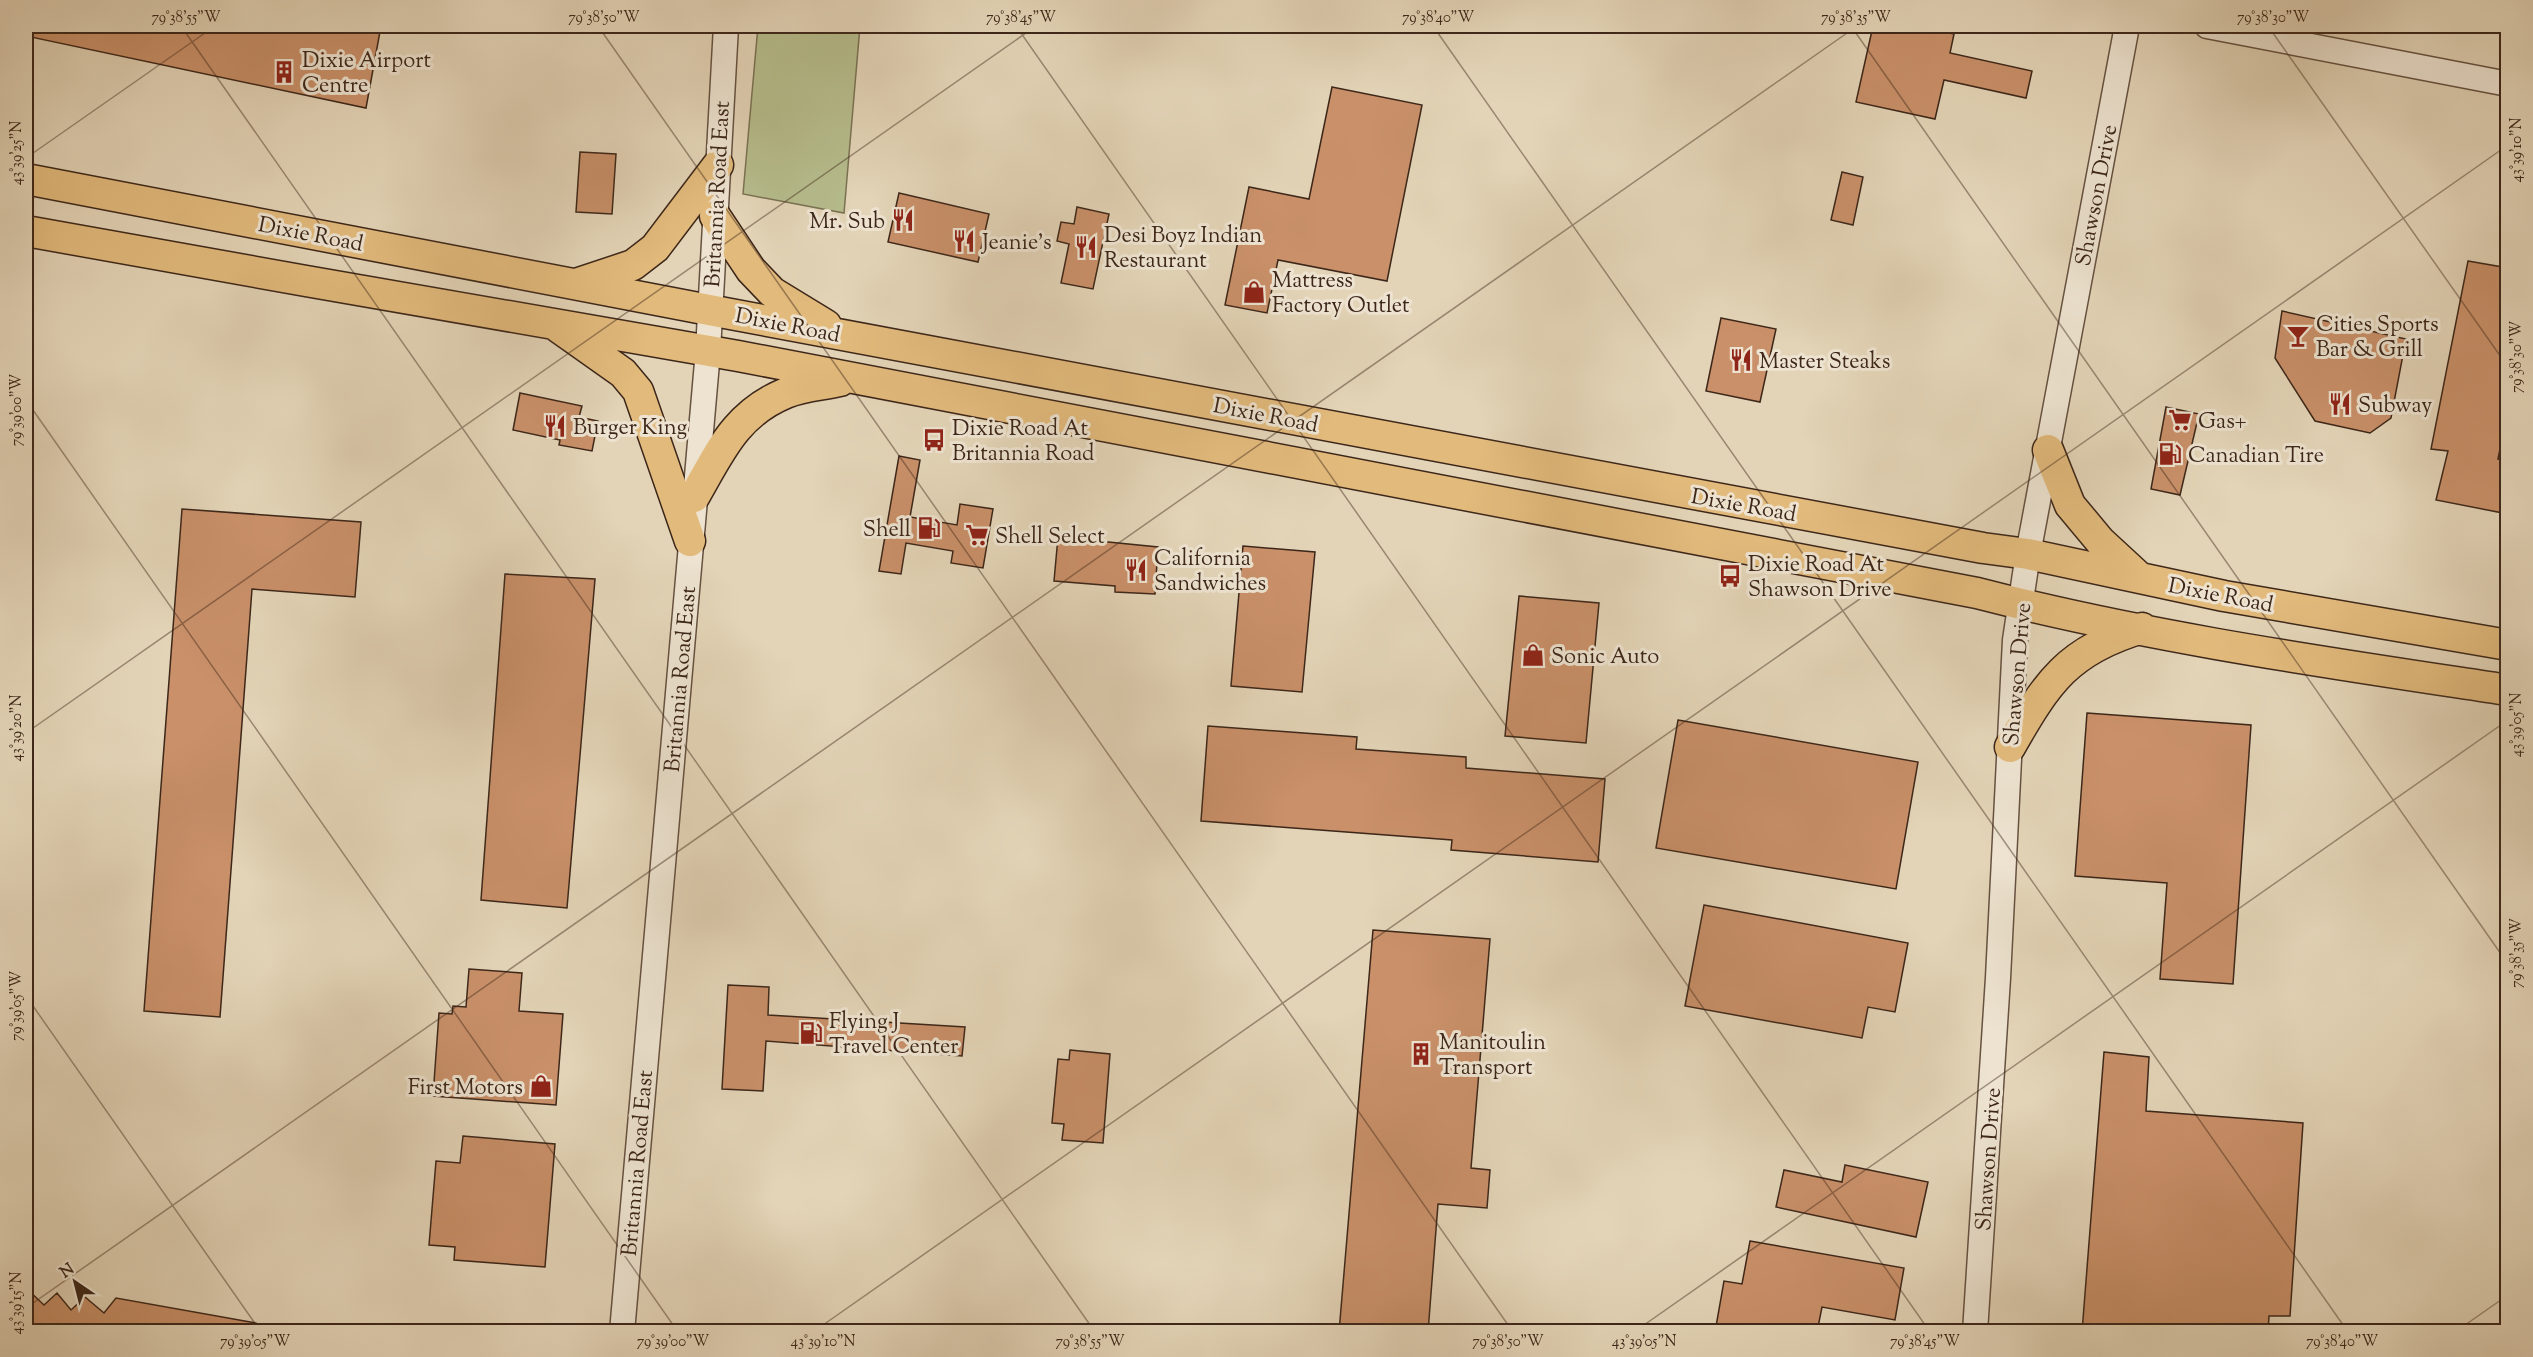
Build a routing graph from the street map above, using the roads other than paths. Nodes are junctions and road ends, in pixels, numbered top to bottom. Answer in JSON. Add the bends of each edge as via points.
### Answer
{"nodes":[{"id":1,"x":726,"y":26,"type":"edge"},
{"id":2,"x":2127,"y":26,"type":"edge"},
{"id":3,"x":2207,"y":26,"type":"edge"},
{"id":4,"x":2508,"y":84,"type":"edge"},
{"id":5,"x":718,"y":165,"type":"junction"},
{"id":6,"x":26,"y":179,"type":"edge"},
{"id":7,"x":715,"y":216,"type":"junction"},
{"id":8,"x":26,"y":231,"type":"edge"},
{"id":9,"x":574,"y":284,"type":"junction"},
{"id":10,"x":710,"y":310,"type":"junction"},
{"id":11,"x":550,"y":322,"type":"junction"},
{"id":12,"x":842,"y":334,"type":"junction"},
{"id":13,"x":708,"y":351,"type":"junction"},
{"id":14,"x":853,"y":379,"type":"junction"},
{"id":15,"x":2048,"y":450,"type":"junction"},
{"id":16,"x":694,"y":497,"type":"junction"},
{"id":17,"x":690,"y":541,"type":"junction"},
{"id":18,"x":2028,"y":554,"type":"junction"},
{"id":19,"x":2139,"y":577,"type":"junction"},
{"id":20,"x":2021,"y":605,"type":"junction"},
{"id":21,"x":2142,"y":628,"type":"junction"},
{"id":22,"x":2508,"y":645,"type":"edge"},
{"id":23,"x":2508,"y":690,"type":"edge"},
{"id":24,"x":2010,"y":747,"type":"junction"},
{"id":25,"x":622,"y":1332,"type":"edge"},
{"id":26,"x":1976,"y":1332,"type":"edge"}],
"edges":[{"from":1,"to":5,"type":"street","name":"Britannia Road East"},
{"from":2,"to":15,"type":"street","name":"Shawson Drive"},
{"from":3,"to":4,"type":"street"},
{"from":5,"to":7,"type":"street","name":"Britannia Road East"},
{"from":5,"to":9,"type":"main road","via":[[655,248],[633,265]]},
{"from":6,"to":9,"type":"main road","name":"Dixie Road"},
{"from":7,"to":10,"type":"street","name":"Britannia Road East"},
{"from":7,"to":12,"type":"main road","via":[[751,270],[772,292]]},
{"from":8,"to":11,"type":"main road","name":"Dixie Road","via":[[307,283]]},
{"from":9,"to":10,"type":"main road","name":"Dixie Road"},
{"from":10,"to":12,"type":"main road","name":"Dixie Road"},
{"from":10,"to":13,"type":"street","name":"Britannia Road East"},
{"from":11,"to":13,"type":"main road","name":"Dixie Road"},
{"from":11,"to":17,"type":"main road","via":[[623,373],[638,391]]},
{"from":12,"to":18,"type":"main road","name":"Dixie Road"},
{"from":13,"to":14,"type":"main road","name":"Dixie Road"},
{"from":13,"to":16,"type":"street","name":"Britannia Road East"},
{"from":14,"to":16,"type":"main road","via":[[787,392],[756,409],[733,429]]},
{"from":14,"to":20,"type":"main road","name":"Dixie Road","via":[[1977,593]]},
{"from":15,"to":18,"type":"street","name":"Shawson Drive"},
{"from":15,"to":19,"type":"main road","via":[[2070,505],[2100,541]]},
{"from":16,"to":17,"type":"street","name":"Britannia Road East"},
{"from":17,"to":25,"type":"street","name":"Britannia Road East"},
{"from":18,"to":19,"type":"main road","name":"Dixie Road"},
{"from":18,"to":20,"type":"street","name":"Shawson Drive"},
{"from":19,"to":22,"type":"main road","name":"Dixie Road","via":[[2224,596]]},
{"from":20,"to":21,"type":"main road","name":"Dixie Road"},
{"from":20,"to":24,"type":"street","name":"Shawson Drive","via":[[2015,640]]},
{"from":21,"to":23,"type":"main road","name":"Dixie Road","via":[[2280,655]]},
{"from":21,"to":24,"type":"main road","via":[[2089,649],[2066,665],[2052,680]]},
{"from":24,"to":26,"type":"street","name":"Shawson Drive"}]}
